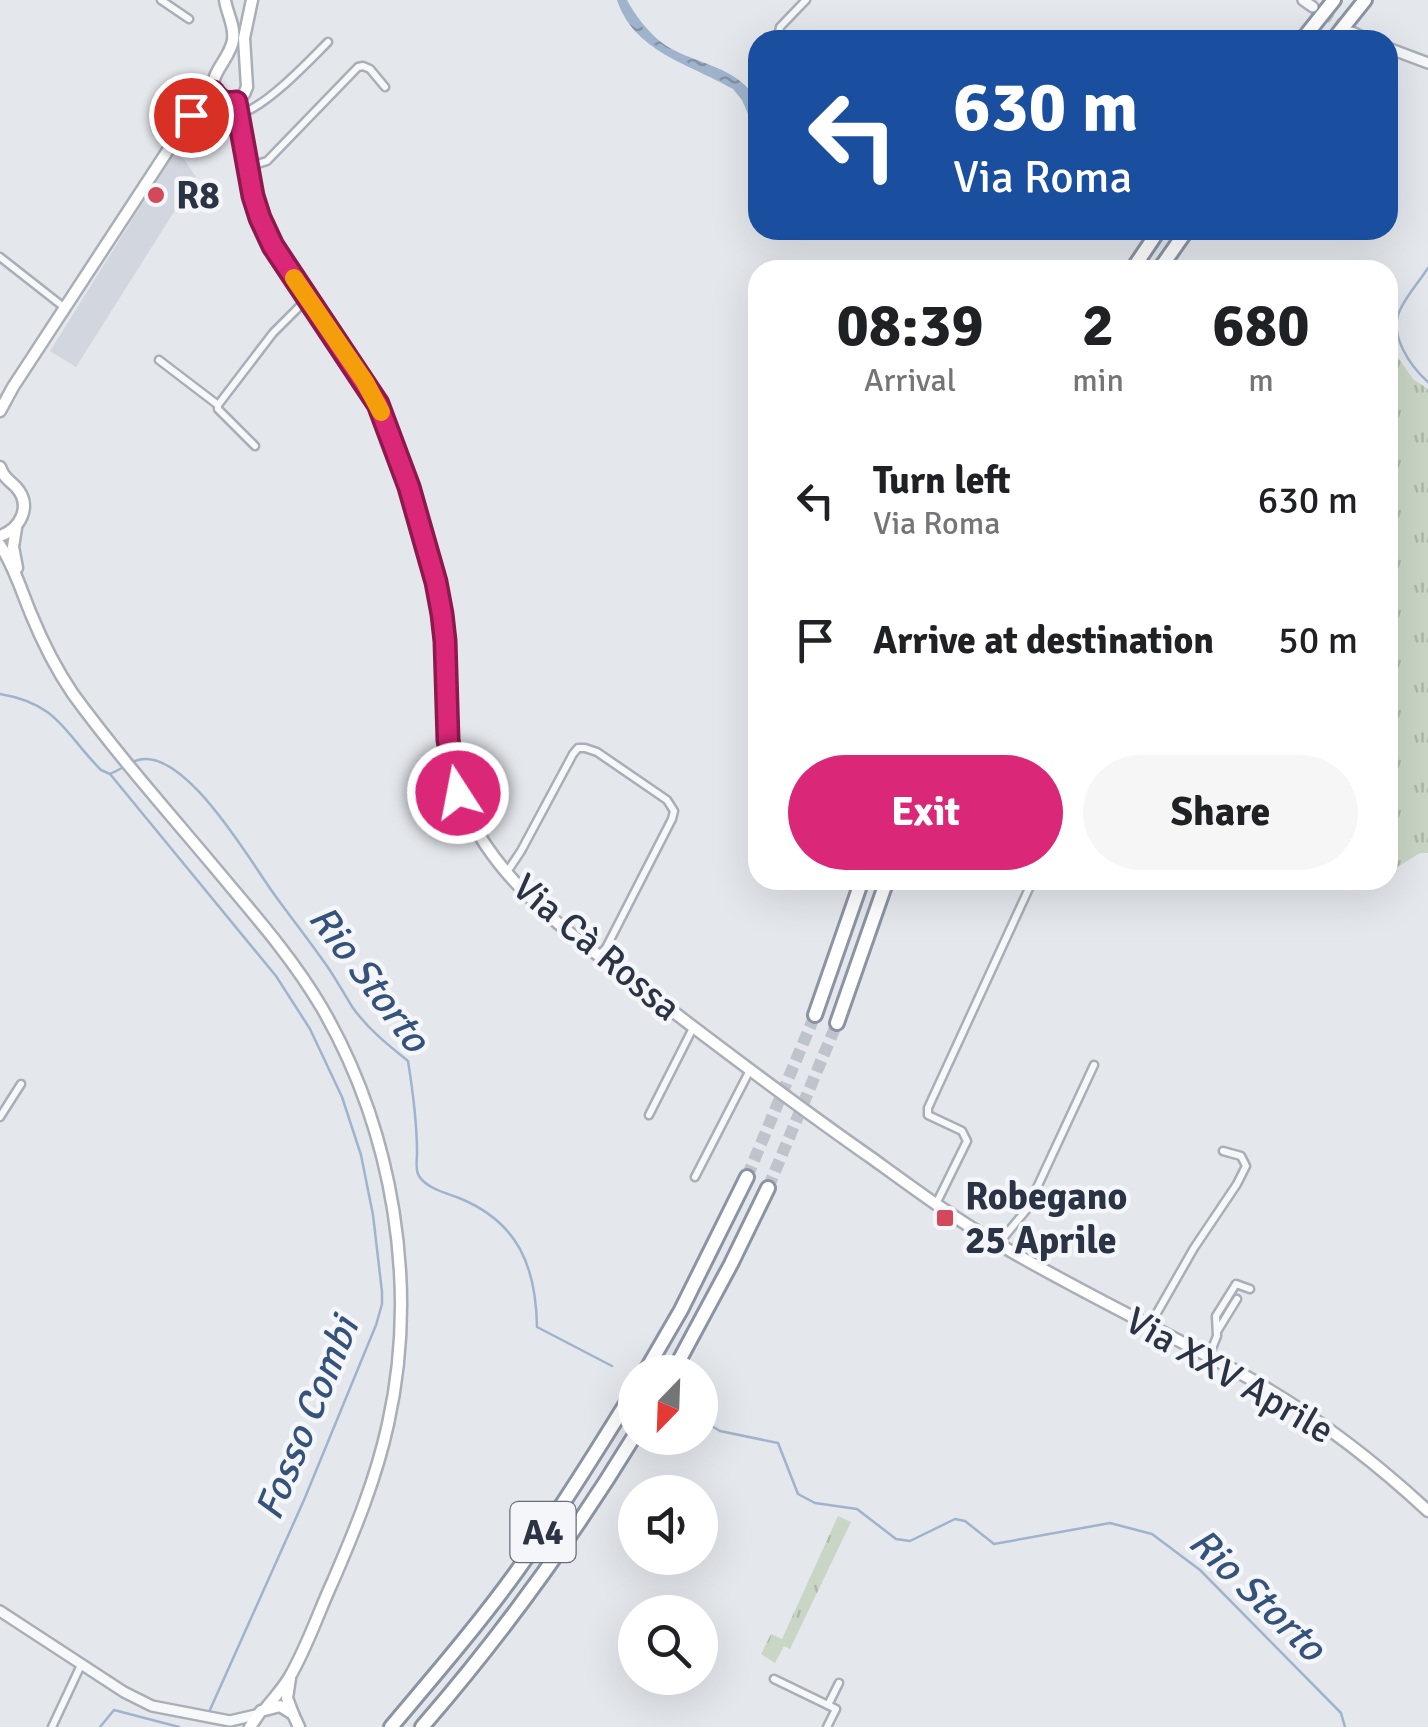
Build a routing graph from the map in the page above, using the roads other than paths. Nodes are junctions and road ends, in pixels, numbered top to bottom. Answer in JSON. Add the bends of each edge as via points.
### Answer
{"nodes":[{"id":1,"x":161,"y":0,"type":"edge"},
{"id":2,"x":225,"y":0,"type":"edge"},
{"id":3,"x":252,"y":0,"type":"edge"},
{"id":4,"x":806,"y":0,"type":"edge"},
{"id":5,"x":1303,"y":0,"type":"edge"},
{"id":6,"x":1334,"y":0,"type":"edge"},
{"id":7,"x":1365,"y":0,"type":"edge"},
{"id":8,"x":1312,"y":7,"type":"dead end"},
{"id":9,"x":189,"y":19,"type":"dead end"},
{"id":10,"x":779,"y":30,"type":"edge"},
{"id":11,"x":1310,"y":30,"type":"edge"},
{"id":12,"x":1342,"y":30,"type":"edge"},
{"id":13,"x":328,"y":42,"type":"dead end"},
{"id":14,"x":1398,"y":52,"type":"edge"},
{"id":15,"x":1428,"y":63,"type":"edge"},
{"id":16,"x":386,"y":87,"type":"dead end"},
{"id":17,"x":213,"y":92,"type":"junction"},
{"id":18,"x":237,"y":108,"type":"junction"},
{"id":19,"x":248,"y":167,"type":"junction"},
{"id":20,"x":0,"y":257,"type":"edge"},
{"id":21,"x":308,"y":299,"type":"junction"},
{"id":22,"x":65,"y":308,"type":"junction"},
{"id":23,"x":159,"y":360,"type":"dead end"},
{"id":24,"x":218,"y":405,"type":"junction"},
{"id":25,"x":0,"y":411,"type":"edge"},
{"id":26,"x":255,"y":446,"type":"dead end"},
{"id":27,"x":0,"y":467,"type":"edge"},
{"id":28,"x":4,"y":480,"type":"edge"},
{"id":29,"x":16,"y":528,"type":"junction"},
{"id":30,"x":0,"y":536,"type":"edge"},
{"id":31,"x":0,"y":545,"type":"edge"},
{"id":32,"x":18,"y":579,"type":"junction"},
{"id":33,"x":506,"y":872,"type":"junction"},
{"id":34,"x":859,"y":890,"type":"edge"},
{"id":35,"x":884,"y":890,"type":"edge"},
{"id":36,"x":1028,"y":890,"type":"edge"},
{"id":37,"x":599,"y":954,"type":"junction"},
{"id":38,"x":815,"y":1015,"type":"tunnel mouth"},
{"id":39,"x":837,"y":1023,"type":"tunnel mouth"},
{"id":40,"x":693,"y":1026,"type":"junction"},
{"id":41,"x":1094,"y":1065,"type":"dead end"},
{"id":42,"x":751,"y":1069,"type":"junction"},
{"id":43,"x":21,"y":1084,"type":"dead end"},
{"id":44,"x":650,"y":1115,"type":"dead end"},
{"id":45,"x":0,"y":1116,"type":"edge"},
{"id":46,"x":1222,"y":1151,"type":"dead end"},
{"id":47,"x":696,"y":1177,"type":"dead end"},
{"id":48,"x":746,"y":1177,"type":"tunnel mouth"},
{"id":49,"x":768,"y":1188,"type":"tunnel mouth"},
{"id":50,"x":936,"y":1204,"type":"junction"},
{"id":51,"x":998,"y":1244,"type":"junction"},
{"id":52,"x":1020,"y":1256,"type":"joint"},
{"id":53,"x":1250,"y":1289,"type":"dead end"},
{"id":54,"x":1237,"y":1299,"type":"dead end"},
{"id":55,"x":1150,"y":1326,"type":"junction"},
{"id":56,"x":1218,"y":1330,"type":"junction"},
{"id":57,"x":655,"y":1355,"type":"edge"},
{"id":58,"x":682,"y":1355,"type":"edge"},
{"id":59,"x":1209,"y":1357,"type":"junction"},
{"id":60,"x":618,"y":1417,"type":"edge"},
{"id":61,"x":623,"y":1455,"type":"edge"},
{"id":62,"x":1428,"y":1511,"type":"edge"},
{"id":63,"x":0,"y":1611,"type":"edge"},
{"id":64,"x":81,"y":1665,"type":"junction"},
{"id":65,"x":290,"y":1677,"type":"junction"},
{"id":66,"x":774,"y":1680,"type":"dead end"},
{"id":67,"x":839,"y":1682,"type":"dead end"},
{"id":68,"x":828,"y":1705,"type":"junction"},
{"id":69,"x":261,"y":1711,"type":"junction"},
{"id":70,"x":230,"y":1721,"type":"junction"},
{"id":71,"x":298,"y":1722,"type":"edge"},
{"id":72,"x":52,"y":1727,"type":"edge"},
{"id":73,"x":240,"y":1727,"type":"edge"},
{"id":74,"x":250,"y":1727,"type":"edge"},
{"id":75,"x":390,"y":1727,"type":"edge"},
{"id":76,"x":422,"y":1727,"type":"edge"},
{"id":77,"x":826,"y":1727,"type":"edge"}],
"edges":[{"from":1,"to":9,"type":"street"},
{"from":2,"to":17,"type":"main road","via":[[233,37]]},
{"from":3,"to":18,"type":"main road","via":[[244,38],[247,87]]},
{"from":4,"to":10,"type":"street"},
{"from":5,"to":8,"type":"street"},
{"from":6,"to":11,"type":"highway"},
{"from":7,"to":12,"type":"highway"},
{"from":13,"to":18,"type":"street","via":[[257,106]]},
{"from":14,"to":15,"type":"street"},
{"from":16,"to":19,"type":"street","via":[[370,69],[358,67],[266,161]]},
{"from":17,"to":18,"type":"main road"},
{"from":17,"to":22,"type":"main road","via":[[197,106]]},
{"from":18,"to":19,"type":"main road","name":"Via Cà Rossa"},
{"from":19,"to":21,"type":"main road","name":"Via Cà Rossa","via":[[260,218]]},
{"from":20,"to":22,"type":"street"},
{"from":21,"to":24,"type":"street"},
{"from":21,"to":33,"type":"main road","name":"Via Cà Rossa","via":[[378,404],[400,462],[442,614],[448,740],[458,793]]},
{"from":22,"to":25,"type":"main road"},
{"from":23,"to":24,"type":"street"},
{"from":24,"to":26,"type":"street"},
{"from":27,"to":28,"type":"main road"},
{"from":28,"to":29,"type":"main road","via":[[24,502]]},
{"from":29,"to":30,"type":"main road"},
{"from":29,"to":32,"type":"main road"},
{"from":31,"to":32,"type":"main road"},
{"from":32,"to":65,"type":"main road","via":[[70,688],[282,949],[322,1009],[375,1128],[398,1246],[398,1352],[388,1424],[355,1531]]},
{"from":33,"to":37,"type":"main road","name":"Via Cà Rossa"},
{"from":33,"to":37,"type":"street","via":[[578,748],[596,752],[667,800],[672,819]]},
{"from":34,"to":38,"type":"highway"},
{"from":35,"to":39,"type":"highway"},
{"from":36,"to":50,"type":"street","via":[[928,1108],[967,1141]]},
{"from":37,"to":40,"type":"main road","name":"Via Cà Rossa"},
{"from":40,"to":42,"type":"main road","name":"Via Cà Rossa"},
{"from":40,"to":44,"type":"street"},
{"from":41,"to":51,"type":"street","via":[[1027,1209]]},
{"from":42,"to":47,"type":"street"},
{"from":42,"to":50,"type":"main road","name":"Via Cà Rossa"},
{"from":43,"to":45,"type":"street"},
{"from":46,"to":55,"type":"street","via":[[1241,1156],[1246,1166]]},
{"from":48,"to":57,"type":"highway"},
{"from":49,"to":58,"type":"highway"},
{"from":50,"to":51,"type":"main road","name":"Via Cà Rossa"},
{"from":51,"to":52,"type":"main road","name":"Via Cà Rossa"},
{"from":52,"to":55,"type":"main road","name":"Via XXV Aprile"},
{"from":53,"to":56,"type":"street","via":[[1236,1284],[1216,1316]]},
{"from":54,"to":56,"type":"street"},
{"from":55,"to":59,"type":"main road","name":"Via XXV Aprile"},
{"from":56,"to":59,"type":"street"},
{"from":59,"to":62,"type":"main road","name":"Via XXV Aprile","via":[[1299,1409]]},
{"from":60,"to":75,"type":"highway","number":"A4","via":[[516,1572]]},
{"from":61,"to":76,"type":"highway","number":"A4","via":[[535,1585]]},
{"from":63,"to":64,"type":"street"},
{"from":64,"to":70,"type":"street","via":[[152,1706]]},
{"from":64,"to":72,"type":"street"},
{"from":65,"to":69,"type":"main road"},
{"from":65,"to":71,"type":"main road","via":[[287,1698]]},
{"from":66,"to":68,"type":"street"},
{"from":67,"to":68,"type":"street"},
{"from":68,"to":77,"type":"street","via":[[836,1709]]},
{"from":69,"to":70,"type":"street"},
{"from":69,"to":71,"type":"main road","via":[[280,1706]]},
{"from":69,"to":74,"type":"main road"},
{"from":70,"to":73,"type":"street"}]}
